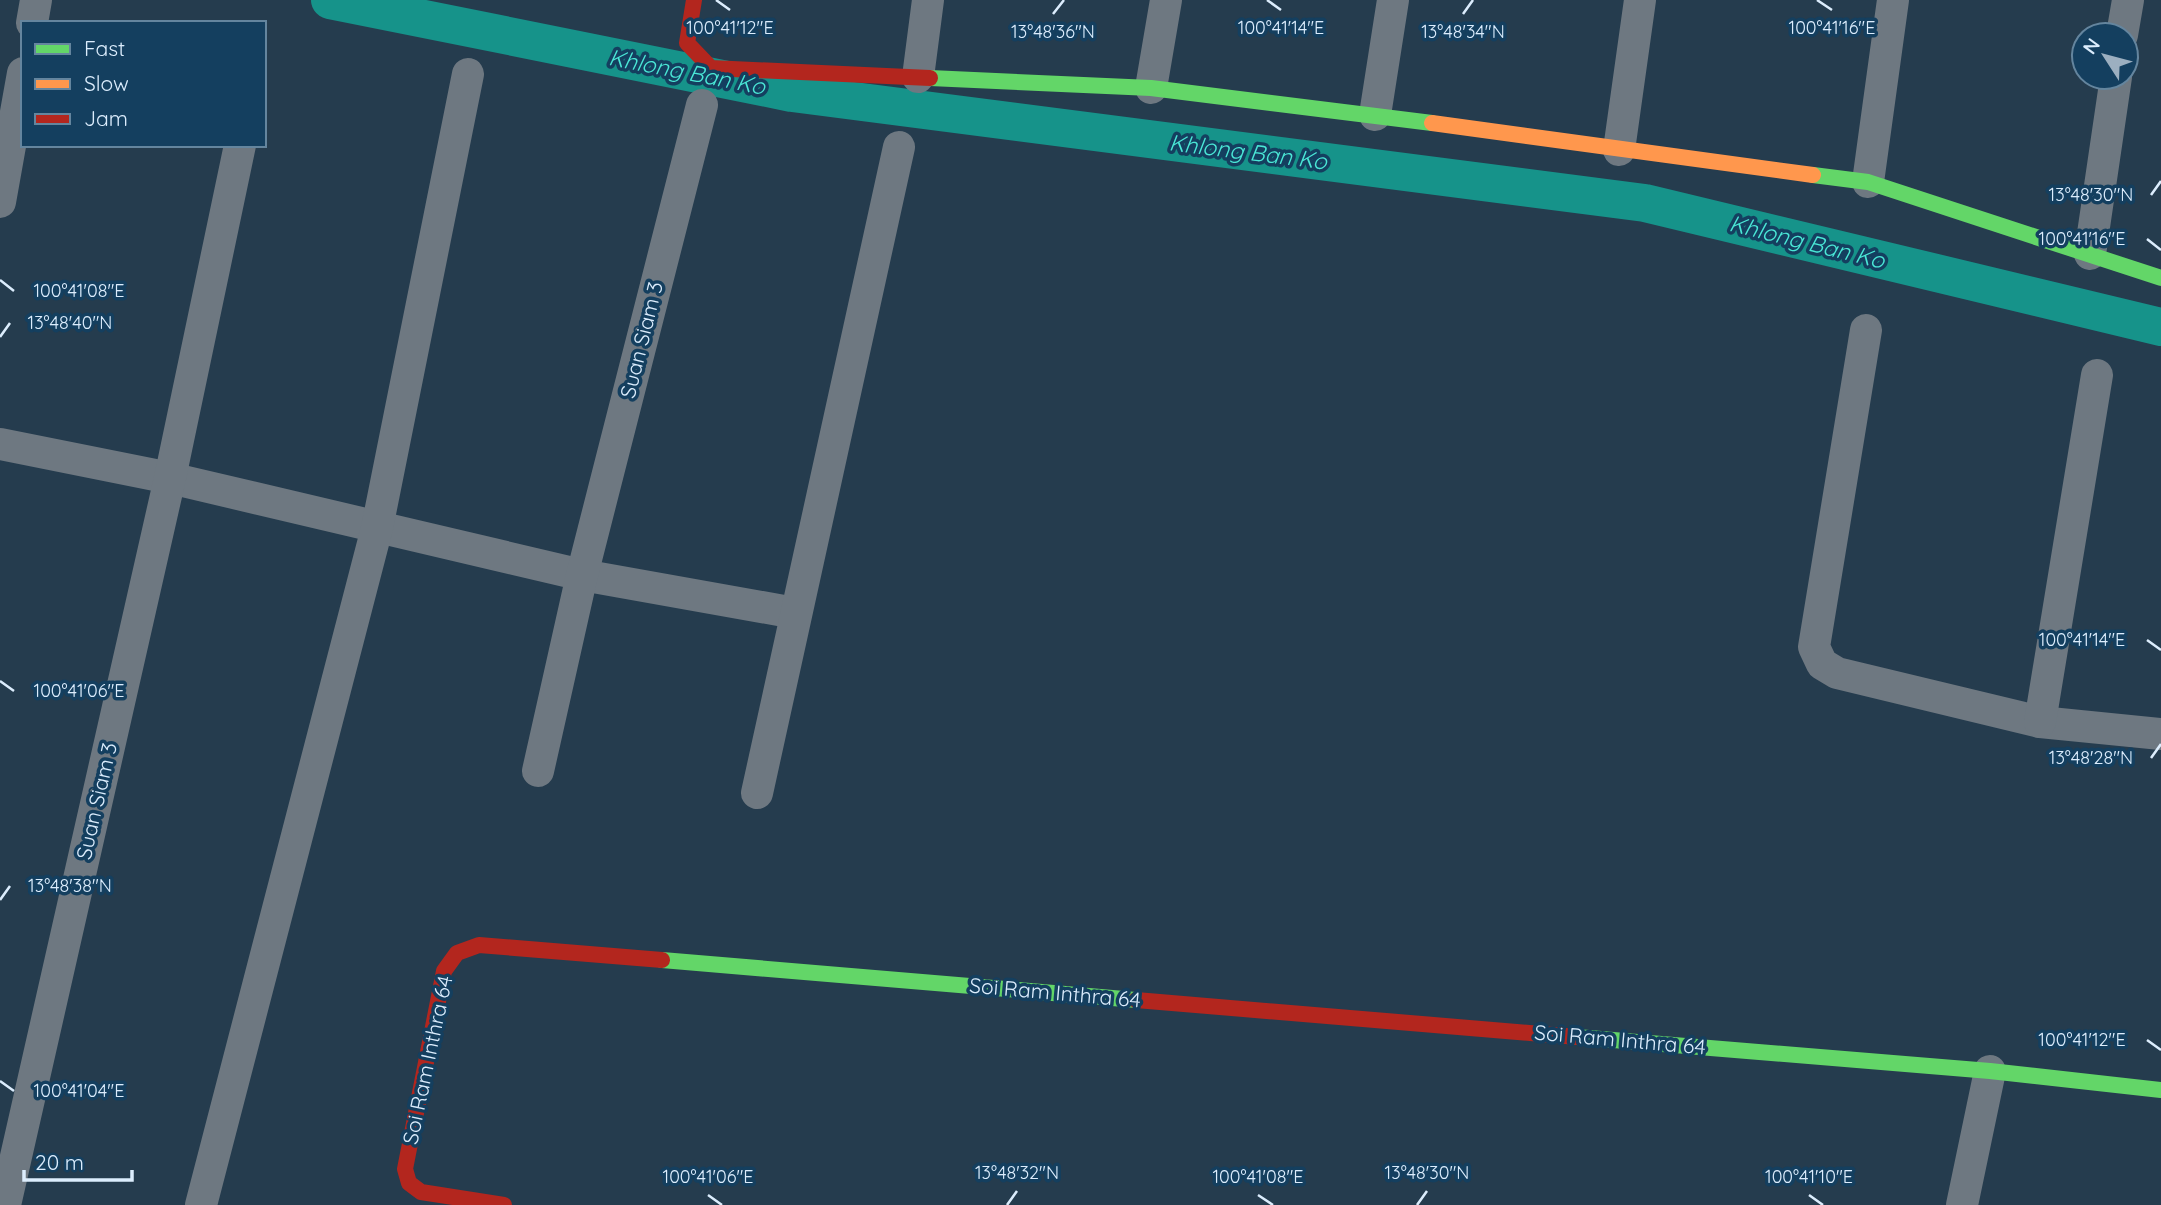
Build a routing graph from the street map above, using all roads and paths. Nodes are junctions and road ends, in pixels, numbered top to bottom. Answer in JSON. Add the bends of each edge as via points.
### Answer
{"nodes":[{"id":1,"x":36,"y":0,"type":"edge"},
{"id":2,"x":694,"y":0,"type":"edge"},
{"id":3,"x":928,"y":0,"type":"edge"},
{"id":4,"x":1166,"y":0,"type":"edge"},
{"id":5,"x":1393,"y":0,"type":"edge"},
{"id":6,"x":1640,"y":0,"type":"edge"},
{"id":7,"x":1893,"y":0,"type":"edge"},
{"id":8,"x":2128,"y":0,"type":"edge"},
{"id":9,"x":32,"y":21,"type":"edge"},
{"id":10,"x":2125,"y":21,"type":"edge"},
{"id":11,"x":468,"y":74,"type":"dead end"},
{"id":12,"x":918,"y":77,"type":"junction"},
{"id":13,"x":21,"y":84,"type":"edge"},
{"id":14,"x":1151,"y":88,"type":"junction"},
{"id":15,"x":2114,"y":91,"type":"edge"},
{"id":16,"x":702,"y":105,"type":"dead end"},
{"id":17,"x":1375,"y":115,"type":"junction"},
{"id":18,"x":240,"y":147,"type":"edge"},
{"id":19,"x":900,"y":147,"type":"dead end"},
{"id":20,"x":1619,"y":150,"type":"junction"},
{"id":21,"x":1868,"y":182,"type":"junction"},
{"id":22,"x":0,"y":202,"type":"edge"},
{"id":23,"x":2090,"y":254,"type":"junction"},
{"id":24,"x":2161,"y":278,"type":"edge"},
{"id":25,"x":1866,"y":330,"type":"dead end"},
{"id":26,"x":2097,"y":375,"type":"dead end"},
{"id":27,"x":0,"y":444,"type":"edge"},
{"id":28,"x":170,"y":478,"type":"junction"},
{"id":29,"x":377,"y":528,"type":"junction"},
{"id":30,"x":583,"y":575,"type":"junction"},
{"id":31,"x":795,"y":613,"type":"junction"},
{"id":32,"x":2040,"y":722,"type":"junction"},
{"id":33,"x":2161,"y":734,"type":"edge"},
{"id":34,"x":538,"y":771,"type":"dead end"},
{"id":35,"x":757,"y":793,"type":"dead end"},
{"id":36,"x":1990,"y":1071,"type":"junction"},
{"id":37,"x":2161,"y":1090,"type":"edge"},
{"id":38,"x":5,"y":1205,"type":"edge"},
{"id":39,"x":201,"y":1205,"type":"edge"},
{"id":40,"x":504,"y":1205,"type":"edge"},
{"id":41,"x":1962,"y":1205,"type":"edge"}],
"edges":[{"from":1,"to":9,"type":"street"},
{"from":2,"to":12,"type":"street","via":[[687,43],[711,68]]},
{"from":3,"to":12,"type":"street"},
{"from":4,"to":14,"type":"street"},
{"from":5,"to":17,"type":"street"},
{"from":6,"to":20,"type":"street"},
{"from":7,"to":21,"type":"street"},
{"from":8,"to":10,"type":"street"},
{"from":11,"to":29,"type":"street"},
{"from":12,"to":14,"type":"street"},
{"from":13,"to":22,"type":"street"},
{"from":14,"to":17,"type":"street"},
{"from":15,"to":23,"type":"street"},
{"from":16,"to":30,"type":"street","name":"Suan Siam 3"},
{"from":17,"to":20,"type":"street"},
{"from":18,"to":28,"type":"street","name":"Suan Siam 3"},
{"from":19,"to":31,"type":"street"},
{"from":20,"to":21,"type":"street"},
{"from":21,"to":23,"type":"street"},
{"from":23,"to":24,"type":"street"},
{"from":25,"to":32,"type":"street","via":[[1814,647],[1822,664],[1837,673]]},
{"from":26,"to":32,"type":"street"},
{"from":27,"to":28,"type":"street"},
{"from":28,"to":29,"type":"street"},
{"from":28,"to":38,"type":"street","name":"Suan Siam 3"},
{"from":29,"to":30,"type":"street"},
{"from":29,"to":39,"type":"street"},
{"from":30,"to":31,"type":"street"},
{"from":30,"to":34,"type":"street","name":"Suan Siam 3"},
{"from":31,"to":35,"type":"street"},
{"from":32,"to":33,"type":"street"},
{"from":36,"to":37,"type":"street","name":"Soi Ram Inthra 64"},
{"from":36,"to":40,"type":"street","name":"Soi Ram Inthra 64","via":[[479,945],[457,953],[444,971],[405,1169],[409,1183],[421,1192]]},
{"from":36,"to":41,"type":"street"}]}
